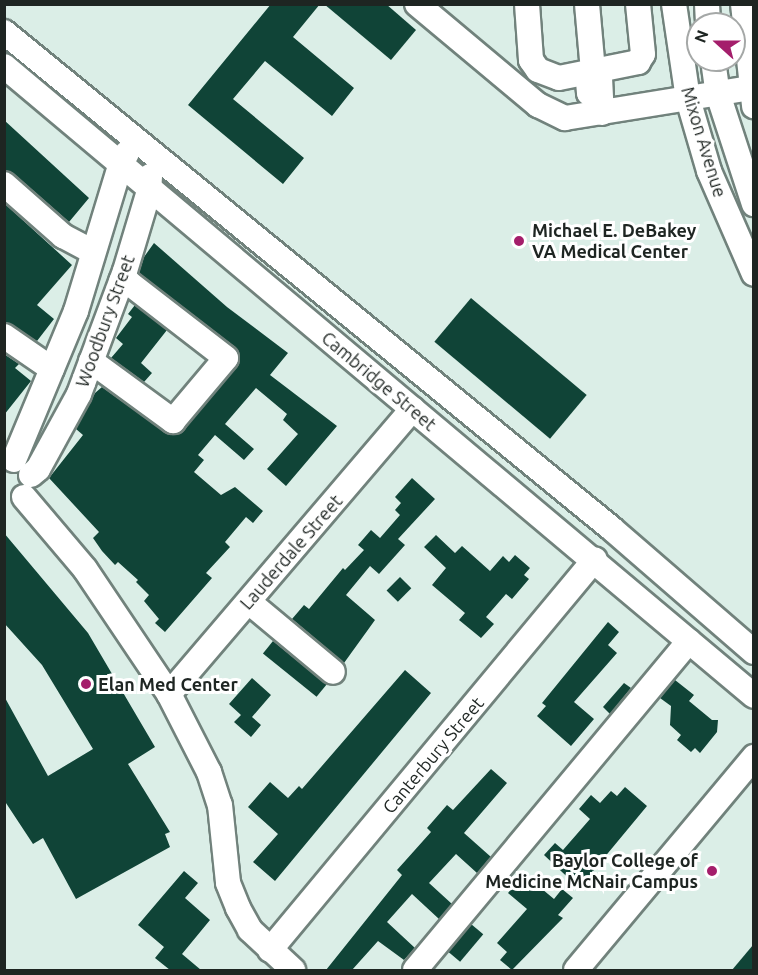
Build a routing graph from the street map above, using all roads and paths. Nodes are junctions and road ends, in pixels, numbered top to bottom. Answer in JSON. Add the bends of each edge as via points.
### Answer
{"nodes":[{"id":1,"x":417,"y":4,"type":"edge"},
{"id":2,"x":527,"y":4,"type":"edge"},
{"id":3,"x":586,"y":4,"type":"edge"},
{"id":4,"x":638,"y":4,"type":"edge"},
{"id":5,"x":674,"y":4,"type":"edge"},
{"id":6,"x":743,"y":4,"type":"edge"},
{"id":7,"x":4,"y":32,"type":"edge"},
{"id":8,"x":4,"y":66,"type":"edge"},
{"id":9,"x":593,"y":70,"type":"junction"},
{"id":10,"x":715,"y":72,"type":"edge"},
{"id":11,"x":718,"y":94,"type":"junction"},
{"id":12,"x":752,"y":97,"type":"edge"},
{"id":13,"x":688,"y":99,"type":"junction"},
{"id":14,"x":601,"y":107,"type":"junction"},
{"id":15,"x":142,"y":148,"type":"junction"},
{"id":16,"x":120,"y":166,"type":"junction"},
{"id":17,"x":4,"y":184,"type":"edge"},
{"id":18,"x":149,"y":191,"type":"junction"},
{"id":19,"x":753,"y":204,"type":"edge"},
{"id":20,"x":93,"y":252,"type":"junction"},
{"id":21,"x":753,"y":274,"type":"edge"},
{"id":22,"x":125,"y":282,"type":"junction"},
{"id":23,"x":4,"y":336,"type":"edge"},
{"id":24,"x":91,"y":361,"type":"junction"},
{"id":25,"x":52,"y":369,"type":"junction"},
{"id":26,"x":412,"y":409,"type":"junction"},
{"id":27,"x":13,"y":473,"type":"edge"},
{"id":28,"x":595,"y":559,"type":"junction"},
{"id":29,"x":249,"y":602,"type":"junction"},
{"id":30,"x":689,"y":641,"type":"junction"},
{"id":31,"x":753,"y":652,"type":"edge"},
{"id":32,"x":333,"y":672,"type":"dead end"},
{"id":33,"x":169,"y":694,"type":"junction"},
{"id":34,"x":753,"y":696,"type":"edge"},
{"id":35,"x":753,"y":757,"type":"edge"},
{"id":36,"x":270,"y":950,"type":"junction"},
{"id":37,"x":293,"y":970,"type":"edge"},
{"id":38,"x":415,"y":970,"type":"edge"},
{"id":39,"x":576,"y":970,"type":"edge"}],
"edges":[{"from":1,"to":14,"type":"street","via":[[545,110],[565,118]]},
{"from":2,"to":9,"type":"street","via":[[530,51],[538,70],[560,78]]},
{"from":3,"to":9,"type":"street"},
{"from":4,"to":9,"type":"street","via":[[641,58]]},
{"from":5,"to":13,"type":"street","name":"Mixon Avenue"},
{"from":6,"to":12,"type":"street"},
{"from":7,"to":15,"type":"street","name":"Cambridge Street"},
{"from":8,"to":16,"type":"street","name":"Cambridge Street"},
{"from":9,"to":14,"type":"street","via":[[600,78]]},
{"from":10,"to":11,"type":"street","name":"Mixon Avenue"},
{"from":11,"to":12,"type":"street"},
{"from":11,"to":13,"type":"street"},
{"from":11,"to":19,"type":"street","name":"Mixon Avenue"},
{"from":13,"to":14,"type":"street"},
{"from":13,"to":21,"type":"street","name":"Mixon Avenue","via":[[709,171]]},
{"from":15,"to":16,"type":"street","name":"Woodbury Street"},
{"from":15,"to":18,"type":"street","name":"Woodbury Street"},
{"from":15,"to":31,"type":"street","name":"Cambridge Street","via":[[612,529]]},
{"from":16,"to":18,"type":"street","name":"Cambridge Street"},
{"from":16,"to":20,"type":"street","name":"Woodbury Street"},
{"from":17,"to":20,"type":"street","via":[[63,236]]},
{"from":18,"to":22,"type":"street","name":"Woodbury Street"},
{"from":18,"to":26,"type":"street","name":"Cambridge Street"},
{"from":20,"to":25,"type":"street","name":"Woodbury Street","via":[[76,310]]},
{"from":22,"to":24,"type":"street","name":"Woodbury Street"},
{"from":22,"to":24,"type":"street","via":[[226,358],[173,421]]},
{"from":23,"to":25,"type":"street"},
{"from":24,"to":27,"type":"street","name":"Woodbury Street","via":[[79,394],[38,469]]},
{"from":25,"to":27,"type":"street","name":"Woodbury Street"},
{"from":26,"to":28,"type":"street","name":"Cambridge Street"},
{"from":26,"to":29,"type":"street","name":"Lauderdale Street"},
{"from":27,"to":33,"type":"street","via":[[85,569]]},
{"from":28,"to":30,"type":"street","name":"Cambridge Street"},
{"from":28,"to":36,"type":"street","name":"Canterbury Street"},
{"from":29,"to":32,"type":"street"},
{"from":29,"to":33,"type":"street","name":"Lauderdale Street"},
{"from":30,"to":34,"type":"street","name":"Cambridge Street"},
{"from":30,"to":38,"type":"street"},
{"from":33,"to":36,"type":"street","via":[[209,772],[220,805],[228,883],[234,899],[250,930]]},
{"from":35,"to":39,"type":"street"},
{"from":36,"to":37,"type":"street"}]}
